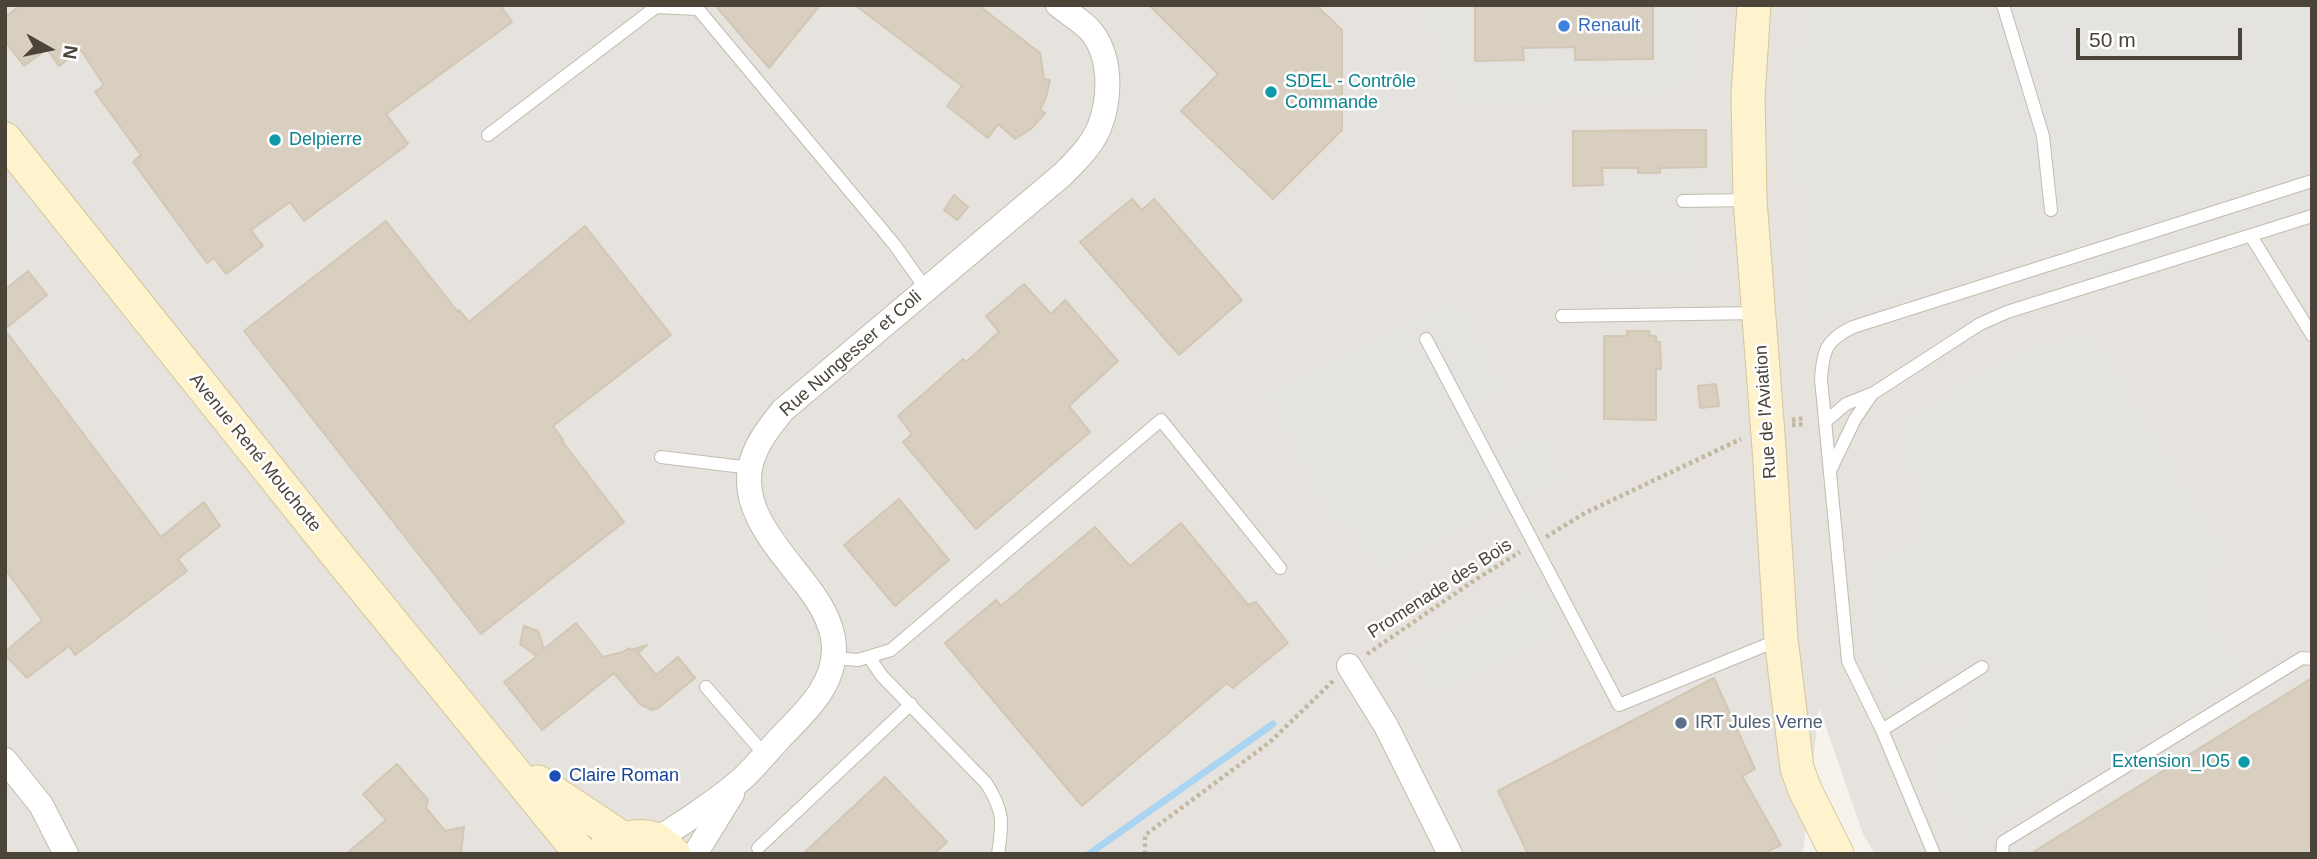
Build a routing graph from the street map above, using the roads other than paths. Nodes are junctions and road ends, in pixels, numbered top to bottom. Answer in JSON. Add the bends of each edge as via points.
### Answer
{"nodes":[{"id":1,"x":1058,"y":5,"type":"edge"},
{"id":2,"x":1754,"y":5,"type":"edge"},
{"id":3,"x":2003,"y":5,"type":"edge"},
{"id":4,"x":488,"y":135,"type":"dead end"},
{"id":5,"x":5,"y":139,"type":"edge"},
{"id":6,"x":2312,"y":181,"type":"edge"},
{"id":7,"x":1750,"y":200,"type":"junction"},
{"id":8,"x":1683,"y":201,"type":"dead end"},
{"id":9,"x":2051,"y":210,"type":"dead end"},
{"id":10,"x":2312,"y":216,"type":"edge"},
{"id":11,"x":2250,"y":236,"type":"junction"},
{"id":12,"x":926,"y":289,"type":"junction"},
{"id":13,"x":1759,"y":313,"type":"junction"},
{"id":14,"x":1562,"y":316,"type":"dead end"},
{"id":15,"x":2312,"y":335,"type":"edge"},
{"id":16,"x":1426,"y":340,"type":"dead end"},
{"id":17,"x":1872,"y":394,"type":"junction"},
{"id":18,"x":1825,"y":422,"type":"junction"},
{"id":19,"x":661,"y":457,"type":"dead end"},
{"id":20,"x":751,"y":468,"type":"junction"},
{"id":21,"x":1830,"y":472,"type":"junction"},
{"id":22,"x":1280,"y":569,"type":"dead end"},
{"id":23,"x":1781,"y":639,"type":"junction"},
{"id":24,"x":869,"y":657,"type":"junction"},
{"id":25,"x":833,"y":658,"type":"junction"},
{"id":26,"x":2312,"y":659,"type":"edge"},
{"id":27,"x":1349,"y":666,"type":"road end"},
{"id":28,"x":1982,"y":667,"type":"dead end"},
{"id":29,"x":706,"y":687,"type":"dead end"},
{"id":30,"x":911,"y":704,"type":"junction"},
{"id":31,"x":1882,"y":730,"type":"junction"},
{"id":32,"x":765,"y":755,"type":"junction"},
{"id":33,"x":5,"y":760,"type":"edge"},
{"id":34,"x":510,"y":764,"type":"junction"},
{"id":35,"x":742,"y":778,"type":"junction"},
{"id":36,"x":1817,"y":813,"type":"junction"},
{"id":37,"x":611,"y":846,"type":"edge"},
{"id":38,"x":666,"y":847,"type":"edge"},
{"id":39,"x":758,"y":848,"type":"dead end"},
{"id":40,"x":66,"y":854,"type":"edge"},
{"id":41,"x":581,"y":854,"type":"edge"},
{"id":42,"x":695,"y":854,"type":"edge"},
{"id":43,"x":998,"y":854,"type":"edge"},
{"id":44,"x":1450,"y":854,"type":"edge"},
{"id":45,"x":1818,"y":854,"type":"edge"},
{"id":46,"x":1837,"y":854,"type":"edge"},
{"id":47,"x":1934,"y":854,"type":"edge"},
{"id":48,"x":2002,"y":854,"type":"edge"}],
"edges":[{"from":1,"to":12,"type":"street","name":"Rue Nungesser et Coli","via":[[1089,29],[1101,49],[1107,92],[1098,129],[1083,154],[1062,175]]},
{"from":2,"to":7,"type":"street","name":"Rue de l'Aviation","via":[[1748,96]]},
{"from":3,"to":9,"type":"lane","via":[[2043,136]]},
{"from":4,"to":12,"type":"lane","via":[[656,7],[698,9],[894,244]]},
{"from":5,"to":34,"type":"street","name":"Avenue René Mouchotte"},
{"from":6,"to":18,"type":"lane","via":[[1836,335],[1823,359]]},
{"from":7,"to":8,"type":"lane"},
{"from":7,"to":13,"type":"street","name":"Rue de l'Aviation"},
{"from":10,"to":11,"type":"lane"},
{"from":11,"to":15,"type":"lane"},
{"from":11,"to":17,"type":"lane","via":[[2007,312],[1980,324]]},
{"from":12,"to":20,"type":"street","name":"Rue Nungesser et Coli","via":[[782,410],[764,435]]},
{"from":13,"to":14,"type":"lane"},
{"from":13,"to":23,"type":"street","name":"Rue de l'Aviation"},
{"from":16,"to":23,"type":"lane","via":[[1619,705]]},
{"from":17,"to":18,"type":"lane","via":[[1846,404]]},
{"from":17,"to":21,"type":"lane"},
{"from":18,"to":21,"type":"lane"},
{"from":19,"to":20,"type":"lane"},
{"from":20,"to":25,"type":"street","name":"Rue Nungesser et Coli","via":[[748,482],[753,505],[764,528],[824,612]]},
{"from":21,"to":31,"type":"lane","via":[[1848,662]]},
{"from":22,"to":24,"type":"lane","via":[[1161,420],[891,650]]},
{"from":23,"to":36,"type":"street","name":"Rue de l'Aviation","via":[[1797,768]]},
{"from":24,"to":25,"type":"lane"},
{"from":24,"to":30,"type":"lane"},
{"from":25,"to":32,"type":"street","name":"Rue Nungesser et Coli","via":[[817,698]]},
{"from":26,"to":48,"type":"lane","via":[[2302,659],[2003,842]]},
{"from":27,"to":44,"type":"street","via":[[1386,726]]},
{"from":28,"to":31,"type":"lane"},
{"from":29,"to":32,"type":"lane"},
{"from":30,"to":39,"type":"lane"},
{"from":30,"to":43,"type":"lane","via":[[986,783],[998,802],[1003,826]]},
{"from":31,"to":47,"type":"lane"},
{"from":32,"to":35,"type":"street","name":"Rue Nungesser et Coli"},
{"from":33,"to":40,"type":"street","via":[[41,805]]},
{"from":34,"to":37,"type":"street","name":"Avenue René Mouchotte"},
{"from":34,"to":41,"type":"street","name":"Avenue René Mouchotte"},
{"from":35,"to":38,"type":"street","name":"Rue Nungesser et Coli"},
{"from":35,"to":42,"type":"street","name":"Rue Nungesser et Coli"},
{"from":36,"to":45,"type":"street","name":"Rue de l'Aviation"},
{"from":36,"to":46,"type":"street","name":"Rue de l'Aviation"},
{"from":37,"to":38,"type":"street"}]}
